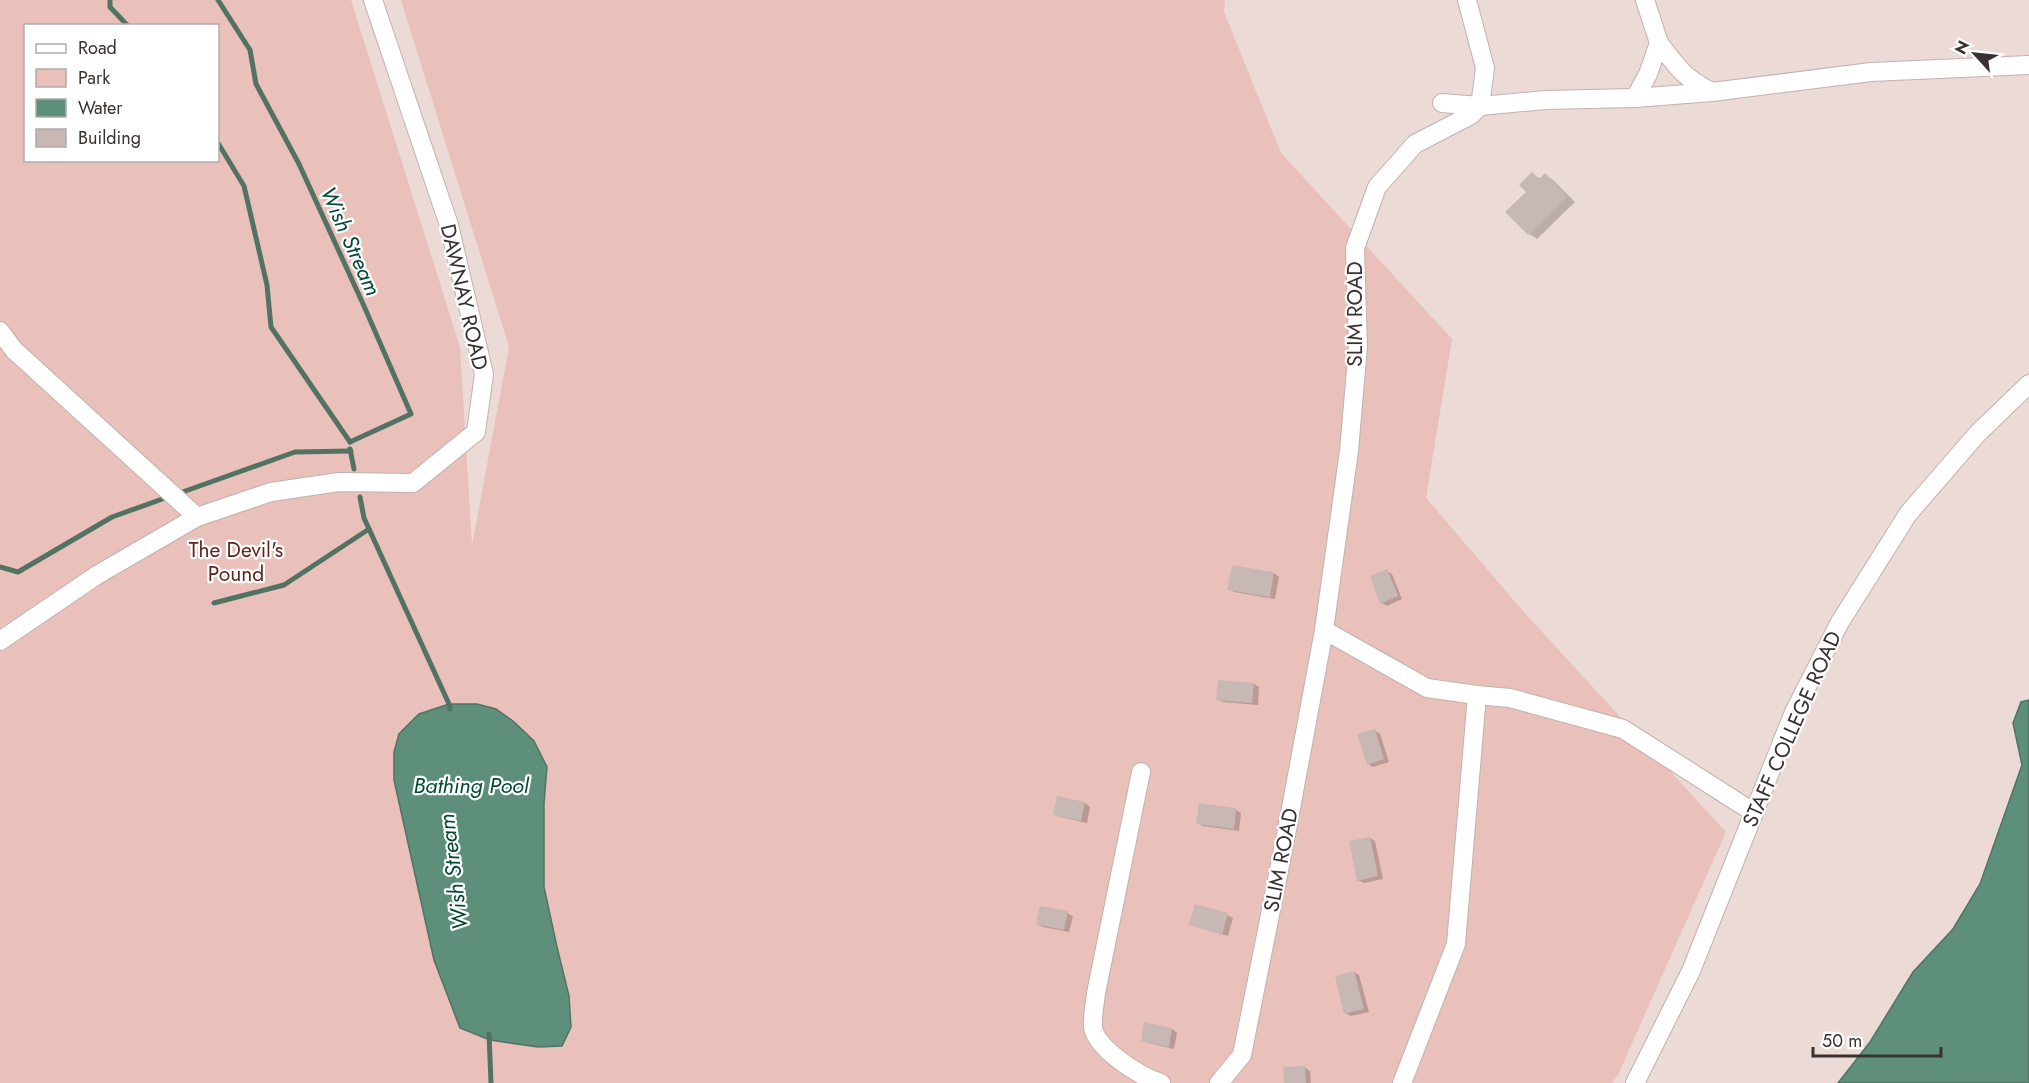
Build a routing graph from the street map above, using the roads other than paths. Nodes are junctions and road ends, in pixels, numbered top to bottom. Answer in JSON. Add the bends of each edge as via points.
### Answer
{"nodes":[{"id":1,"x":373,"y":0,"type":"edge"},
{"id":2,"x":1467,"y":0,"type":"edge"},
{"id":3,"x":1645,"y":0,"type":"edge"},
{"id":4,"x":1659,"y":43,"type":"junction"},
{"id":5,"x":2029,"y":65,"type":"edge"},
{"id":6,"x":1712,"y":92,"type":"junction"},
{"id":7,"x":1635,"y":98,"type":"junction"},
{"id":8,"x":1442,"y":103,"type":"dead end"},
{"id":9,"x":1480,"y":106,"type":"junction"},
{"id":10,"x":0,"y":331,"type":"edge"},
{"id":11,"x":2029,"y":384,"type":"edge"},
{"id":12,"x":197,"y":517,"type":"junction"},
{"id":13,"x":1324,"y":630,"type":"junction"},
{"id":14,"x":0,"y":641,"type":"edge"},
{"id":15,"x":1477,"y":695,"type":"junction"},
{"id":16,"x":1141,"y":772,"type":"dead end"},
{"id":17,"x":1753,"y":812,"type":"junction"},
{"id":18,"x":1161,"y":1083,"type":"edge"},
{"id":19,"x":1220,"y":1083,"type":"edge"},
{"id":20,"x":1402,"y":1083,"type":"edge"},
{"id":21,"x":1635,"y":1083,"type":"edge"}],
"edges":[{"from":1,"to":12,"type":"street","name":"DAWNAY ROAD","via":[[449,225],[484,374],[476,432],[413,483],[339,483],[271,492]]},
{"from":2,"to":9,"type":"street","via":[[1485,68]]},
{"from":3,"to":4,"type":"street"},
{"from":4,"to":6,"type":"street","via":[[1679,70]]},
{"from":4,"to":7,"type":"street"},
{"from":5,"to":6,"type":"street","via":[[1871,72]]},
{"from":6,"to":7,"type":"street","name":"SLIM ROAD"},
{"from":7,"to":9,"type":"street","name":"SLIM ROAD"},
{"from":8,"to":9,"type":"street"},
{"from":9,"to":13,"type":"street","name":"SLIM ROAD","via":[[1471,115],[1415,144],[1377,187],[1355,248],[1358,346],[1349,451]]},
{"from":10,"to":12,"type":"street","via":[[23,358]]},
{"from":11,"to":17,"type":"street","name":"STAFF COLLEGE ROAD","via":[[1978,433],[1908,514],[1840,622],[1794,712]]},
{"from":12,"to":14,"type":"street","name":"DAWNAY ROAD","via":[[97,575]]},
{"from":13,"to":15,"type":"street","via":[[1427,688]]},
{"from":13,"to":19,"type":"street","name":"SLIM ROAD","via":[[1242,1055]]},
{"from":15,"to":17,"type":"street","via":[[1510,698],[1623,729]]},
{"from":15,"to":20,"type":"street","via":[[1456,944]]},
{"from":16,"to":18,"type":"street","via":[[1096,993],[1093,1029],[1108,1053]]},
{"from":17,"to":21,"type":"street","name":"STAFF COLLEGE ROAD","via":[[1691,971]]}]}
